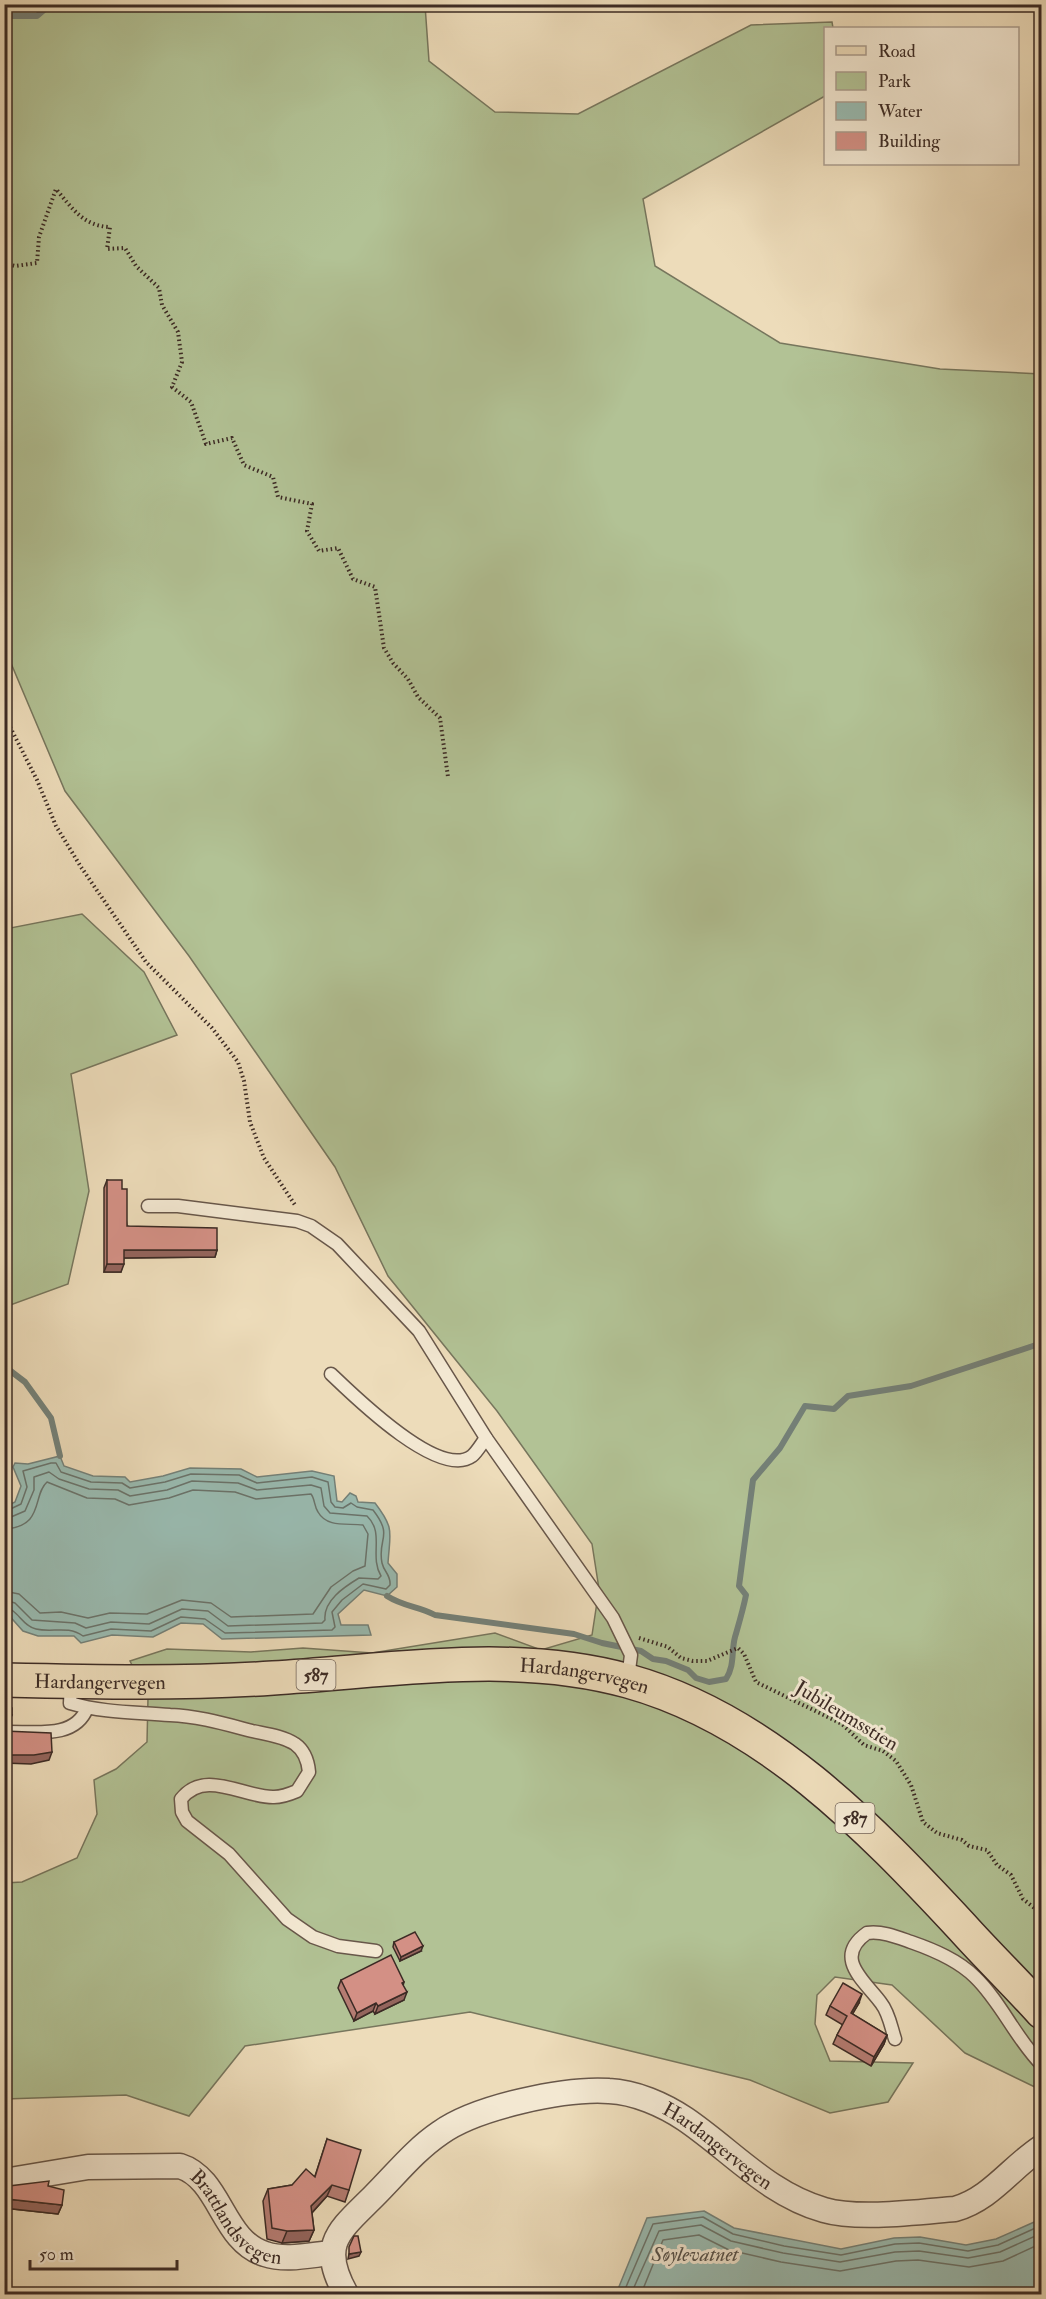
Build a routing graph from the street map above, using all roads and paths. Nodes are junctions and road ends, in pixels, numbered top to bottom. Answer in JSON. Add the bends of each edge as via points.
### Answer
{"nodes":[{"id":1,"x":4,"y":263,"type":"edge"},
{"id":2,"x":4,"y":715,"type":"edge"},
{"id":3,"x":448,"y":777,"type":"dead end"},
{"id":4,"x":148,"y":1206,"type":"dead end"},
{"id":5,"x":311,"y":1226,"type":"junction"},
{"id":6,"x":331,"y":1374,"type":"dead end"},
{"id":7,"x":486,"y":1438,"type":"junction"},
{"id":8,"x":627,"y":1642,"type":"junction"},
{"id":9,"x":4,"y":1680,"type":"edge"},
{"id":10,"x":627,"y":1681,"type":"junction"},
{"id":11,"x":79,"y":1695,"type":"junction"},
{"id":12,"x":4,"y":1732,"type":"edge"},
{"id":13,"x":1041,"y":1914,"type":"edge"},
{"id":14,"x":376,"y":1951,"type":"dead end"},
{"id":15,"x":1041,"y":2012,"type":"edge"},
{"id":16,"x":895,"y":2039,"type":"dead end"},
{"id":17,"x":1041,"y":2065,"type":"edge"},
{"id":18,"x":1041,"y":2147,"type":"edge"},
{"id":19,"x":4,"y":2181,"type":"edge"},
{"id":20,"x":331,"y":2253,"type":"junction"},
{"id":21,"x":346,"y":2295,"type":"edge"}],
"edges":[{"from":1,"to":3,"type":"path","via":[[37,263],[39,237],[56,189],[94,226],[110,226],[107,249],[125,248],[136,266],[159,288],[162,305],[178,332],[182,362],[172,387],[191,402],[206,444],[232,438],[244,465],[273,477],[278,497],[312,504],[307,531],[319,551],[338,548],[353,579],[375,586],[384,648],[418,697],[440,718]]},
{"from":2,"to":5,"type":"path","via":[[38,780],[56,826],[81,867],[146,962],[212,1028],[238,1062],[250,1122],[264,1158]]},
{"from":4,"to":5,"type":"lane","via":[[178,1206]]},
{"from":5,"to":7,"type":"lane","via":[[337,1244],[419,1330]]},
{"from":6,"to":7,"type":"lane","via":[[404,1439],[448,1458],[471,1457]]},
{"from":7,"to":8,"type":"lane"},
{"from":8,"to":10,"type":"lane","via":[[631,1655]]},
{"from":8,"to":13,"type":"path","name":"Jubileumsstien","via":[[637,1637],[668,1647],[681,1658],[693,1661],[707,1661],[738,1648],[756,1682],[842,1724],[864,1745],[883,1751],[896,1761],[911,1785],[923,1822],[937,1833],[987,1850],[997,1865],[1011,1875],[1023,1899]]},
{"from":9,"to":11,"type":"main road","name":"Hardangervegen","number":"587"},
{"from":10,"to":11,"type":"main road","name":"Hardangervegen","number":"587","via":[[506,1665],[415,1667]]},
{"from":10,"to":15,"type":"main road","name":"Hardangervegen","number":"587","via":[[691,1705],[730,1725],[832,1798],[913,1874]]},
{"from":11,"to":12,"type":"lane","via":[[78,1724],[68,1729]]},
{"from":11,"to":14,"type":"lane","via":[[200,1719],[296,1744],[304,1753],[309,1772],[297,1791],[262,1797],[199,1785],[182,1799],[182,1812],[196,1829],[229,1854],[287,1919],[313,1937]]},
{"from":16,"to":17,"type":"lane","via":[[883,2005],[862,1980],[852,1960],[854,1945],[867,1933],[887,1934],[930,1948],[960,1964],[976,1978]]},
{"from":18,"to":20,"type":"street","name":"Hardangervegen","via":[[971,2205],[850,2214],[826,2211],[775,2189],[684,2118],[639,2096],[579,2092],[483,2111],[441,2132],[348,2222],[334,2240]]},
{"from":19,"to":20,"type":"street","name":"Brattlandsvegen","via":[[88,2167],[180,2166],[194,2170],[242,2238],[264,2254],[288,2257]]},
{"from":20,"to":21,"type":"street"}]}
